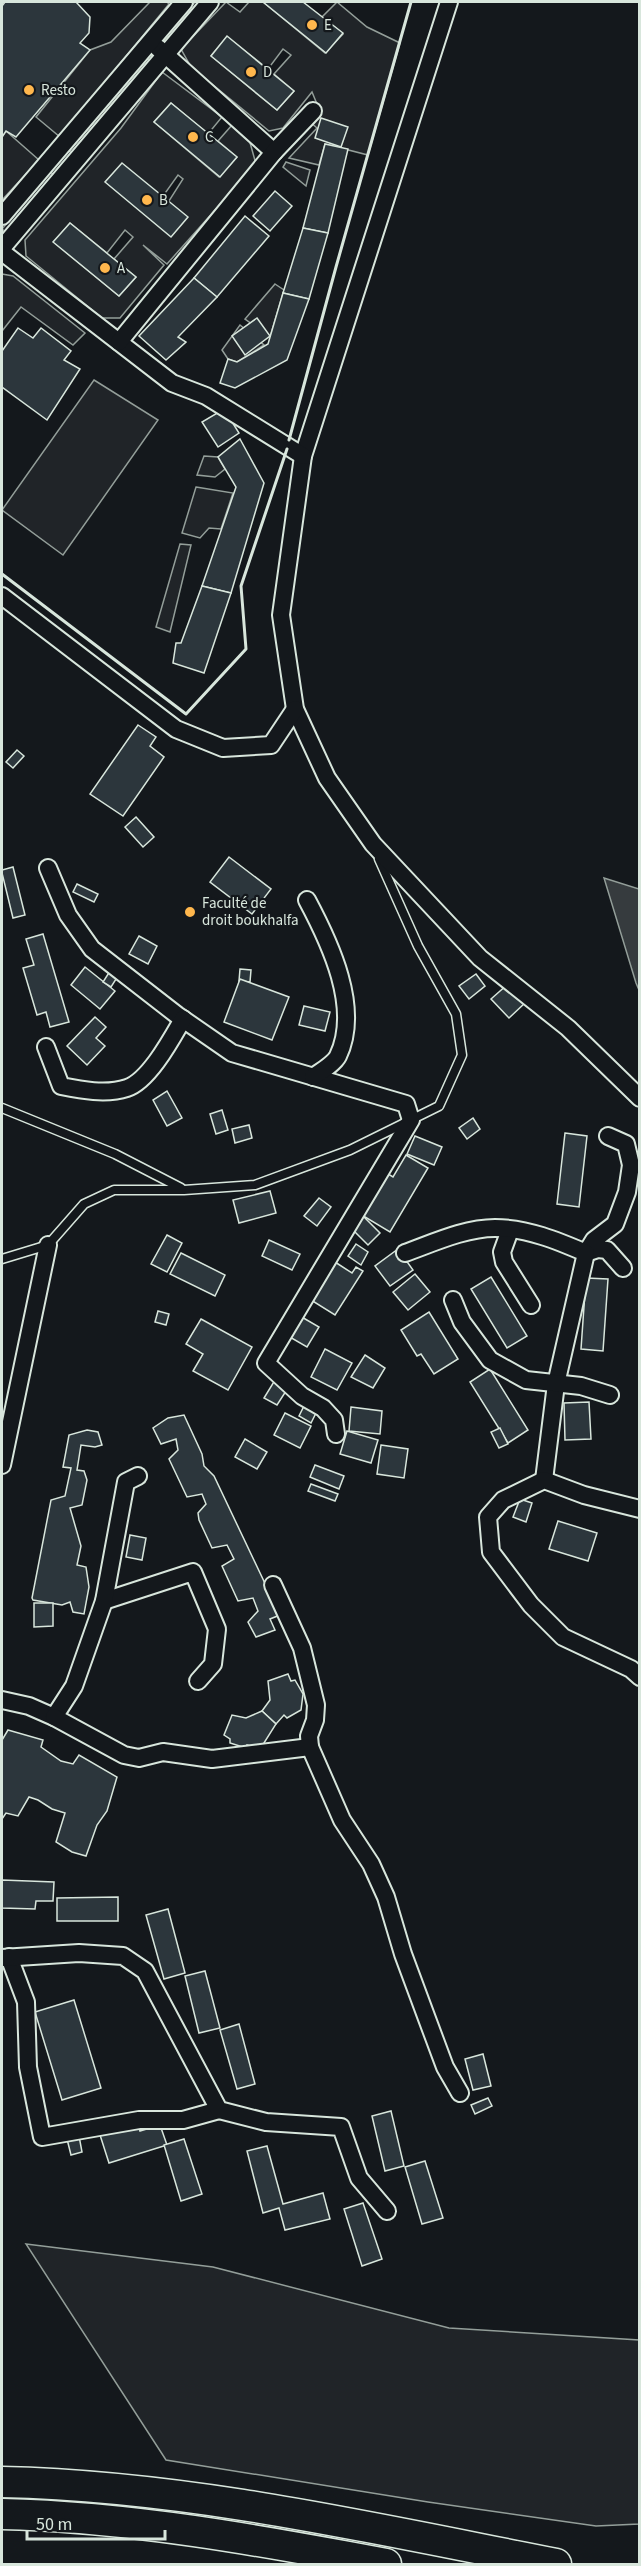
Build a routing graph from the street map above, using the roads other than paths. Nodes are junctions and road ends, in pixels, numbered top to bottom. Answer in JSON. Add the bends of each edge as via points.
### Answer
{"nodes":[{"id":1,"x":184,"y":2,"type":"edge"},
{"id":2,"x":210,"y":2,"type":"edge"},
{"id":3,"x":449,"y":2,"type":"edge"},
{"id":4,"x":150,"y":42,"type":"junction"},
{"id":5,"x":166,"y":54,"type":"junction"},
{"id":6,"x":313,"y":111,"type":"dead end"},
{"id":7,"x":274,"y":152,"type":"junction"},
{"id":8,"x":2,"y":216,"type":"edge"},
{"id":9,"x":2,"y":250,"type":"edge"},
{"id":10,"x":119,"y":342,"type":"junction"},
{"id":11,"x":303,"y":456,"type":"junction"},
{"id":12,"x":2,"y":596,"type":"edge"},
{"id":13,"x":295,"y":709,"type":"junction"},
{"id":14,"x":373,"y":844,"type":"junction"},
{"id":15,"x":48,"y":868,"type":"dead end"},
{"id":16,"x":307,"y":900,"type":"dead end"},
{"id":17,"x":183,"y":1019,"type":"junction"},
{"id":18,"x":46,"y":1047,"type":"dead end"},
{"id":19,"x":313,"y":1077,"type":"junction"},
{"id":20,"x":639,"y":1098,"type":"edge"},
{"id":21,"x":2,"y":1108,"type":"edge"},
{"id":22,"x":411,"y":1120,"type":"junction"},
{"id":23,"x":608,"y":1136,"type":"dead end"},
{"id":24,"x":184,"y":1190,"type":"junction"},
{"id":25,"x":510,"y":1230,"type":"junction"},
{"id":26,"x":48,"y":1245,"type":"junction"},
{"id":27,"x":405,"y":1252,"type":"dead end"},
{"id":28,"x":585,"y":1253,"type":"junction"},
{"id":29,"x":2,"y":1258,"type":"edge"},
{"id":30,"x":623,"y":1268,"type":"dead end"},
{"id":31,"x":453,"y":1300,"type":"dead end"},
{"id":32,"x":531,"y":1305,"type":"dead end"},
{"id":33,"x":556,"y":1384,"type":"junction"},
{"id":34,"x":610,"y":1395,"type":"dead end"},
{"id":35,"x":336,"y":1434,"type":"dead end"},
{"id":36,"x":2,"y":1465,"type":"edge"},
{"id":37,"x":138,"y":1476,"type":"dead end"},
{"id":38,"x":544,"y":1480,"type":"junction"},
{"id":39,"x":639,"y":1509,"type":"edge"},
{"id":40,"x":273,"y":1585,"type":"dead end"},
{"id":41,"x":105,"y":1601,"type":"junction"},
{"id":42,"x":639,"y":1677,"type":"edge"},
{"id":43,"x":198,"y":1681,"type":"dead end"},
{"id":44,"x":2,"y":1700,"type":"edge"},
{"id":45,"x":54,"y":1717,"type":"junction"},
{"id":46,"x":310,"y":1747,"type":"junction"},
{"id":47,"x":5,"y":1958,"type":"edge"},
{"id":48,"x":460,"y":2093,"type":"dead end"},
{"id":49,"x":219,"y":2110,"type":"junction"},
{"id":50,"x":387,"y":2211,"type":"dead end"},
{"id":51,"x":2,"y":2481,"type":"edge"},
{"id":52,"x":2,"y":2514,"type":"edge"},
{"id":53,"x":386,"y":2565,"type":"edge"},
{"id":54,"x":556,"y":2565,"type":"edge"}],
"edges":[{"from":1,"to":4,"type":"street"},
{"from":2,"to":5,"type":"street"},
{"from":3,"to":11,"type":"street"},
{"from":4,"to":5,"type":"street"},
{"from":4,"to":8,"type":"street"},
{"from":5,"to":7,"type":"street"},
{"from":5,"to":9,"type":"street"},
{"from":6,"to":7,"type":"street"},
{"from":7,"to":10,"type":"street"},
{"from":9,"to":10,"type":"street"},
{"from":10,"to":11,"type":"street","via":[[172,383],[206,396]]},
{"from":11,"to":13,"type":"street","via":[[281,615]]},
{"from":12,"to":13,"type":"street","via":[[176,729],[223,748],[271,745]]},
{"from":13,"to":14,"type":"street","via":[[327,778]]},
{"from":14,"to":20,"type":"street","via":[[480,958],[568,1028]]},
{"from":14,"to":22,"type":"lane","via":[[418,946],[456,1014],[462,1055],[439,1106]]},
{"from":15,"to":17,"type":"street","via":[[68,915],[92,949]]},
{"from":16,"to":19,"type":"street","via":[[326,936],[340,976],[347,1023],[337,1058]]},
{"from":17,"to":18,"type":"street","via":[[156,1064],[128,1088],[91,1092],[61,1086]]},
{"from":17,"to":19,"type":"street","via":[[232,1053]]},
{"from":19,"to":22,"type":"street","via":[[406,1104]]},
{"from":21,"to":24,"type":"lane","via":[[115,1154]]},
{"from":22,"to":24,"type":"lane","via":[[350,1150],[255,1185]]},
{"from":22,"to":35,"type":"street","via":[[266,1363],[302,1396],[323,1408],[334,1420]]},
{"from":23,"to":28,"type":"street","via":[[626,1144],[632,1165],[627,1192],[615,1224],[594,1240]]},
{"from":24,"to":26,"type":"lane","via":[[114,1190],[84,1204]]},
{"from":25,"to":27,"type":"street","via":[[465,1233]]},
{"from":25,"to":28,"type":"street","via":[[533,1233]]},
{"from":25,"to":32,"type":"street","via":[[502,1252],[504,1263]]},
{"from":26,"to":29,"type":"lane"},
{"from":26,"to":36,"type":"street"},
{"from":28,"to":30,"type":"street","via":[[607,1250]]},
{"from":28,"to":33,"type":"street"},
{"from":31,"to":33,"type":"street","via":[[462,1322],[490,1360],[526,1380]]},
{"from":33,"to":34,"type":"street","via":[[581,1386]]},
{"from":33,"to":38,"type":"street"},
{"from":37,"to":41,"type":"street","via":[[126,1482]]},
{"from":38,"to":39,"type":"street"},
{"from":38,"to":42,"type":"street","via":[[503,1500],[488,1517],[491,1552],[531,1605],[563,1637],[632,1669]]},
{"from":40,"to":46,"type":"street","via":[[302,1648],[316,1705]]},
{"from":41,"to":43,"type":"street","via":[[193,1572],[218,1629],[213,1664]]},
{"from":41,"to":45,"type":"street","via":[[74,1686]]},
{"from":44,"to":45,"type":"street"},
{"from":45,"to":46,"type":"street","via":[[124,1755],[139,1758],[164,1752],[212,1759]]},
{"from":46,"to":48,"type":"street","via":[[342,1820],[371,1864],[386,1897],[445,2067]]},
{"from":47,"to":49,"type":"street","via":[[79,1953],[123,1956],[145,1971]]},
{"from":47,"to":49,"type":"street","via":[[26,2002],[28,2067],[42,2137],[139,2120],[183,2120]]},
{"from":49,"to":50,"type":"street","via":[[266,2122],[341,2127],[359,2178]]},
{"from":51,"to":54,"type":"highway","via":[[216,2499]]},
{"from":52,"to":53,"type":"highway","via":[[206,2531]]}]}
